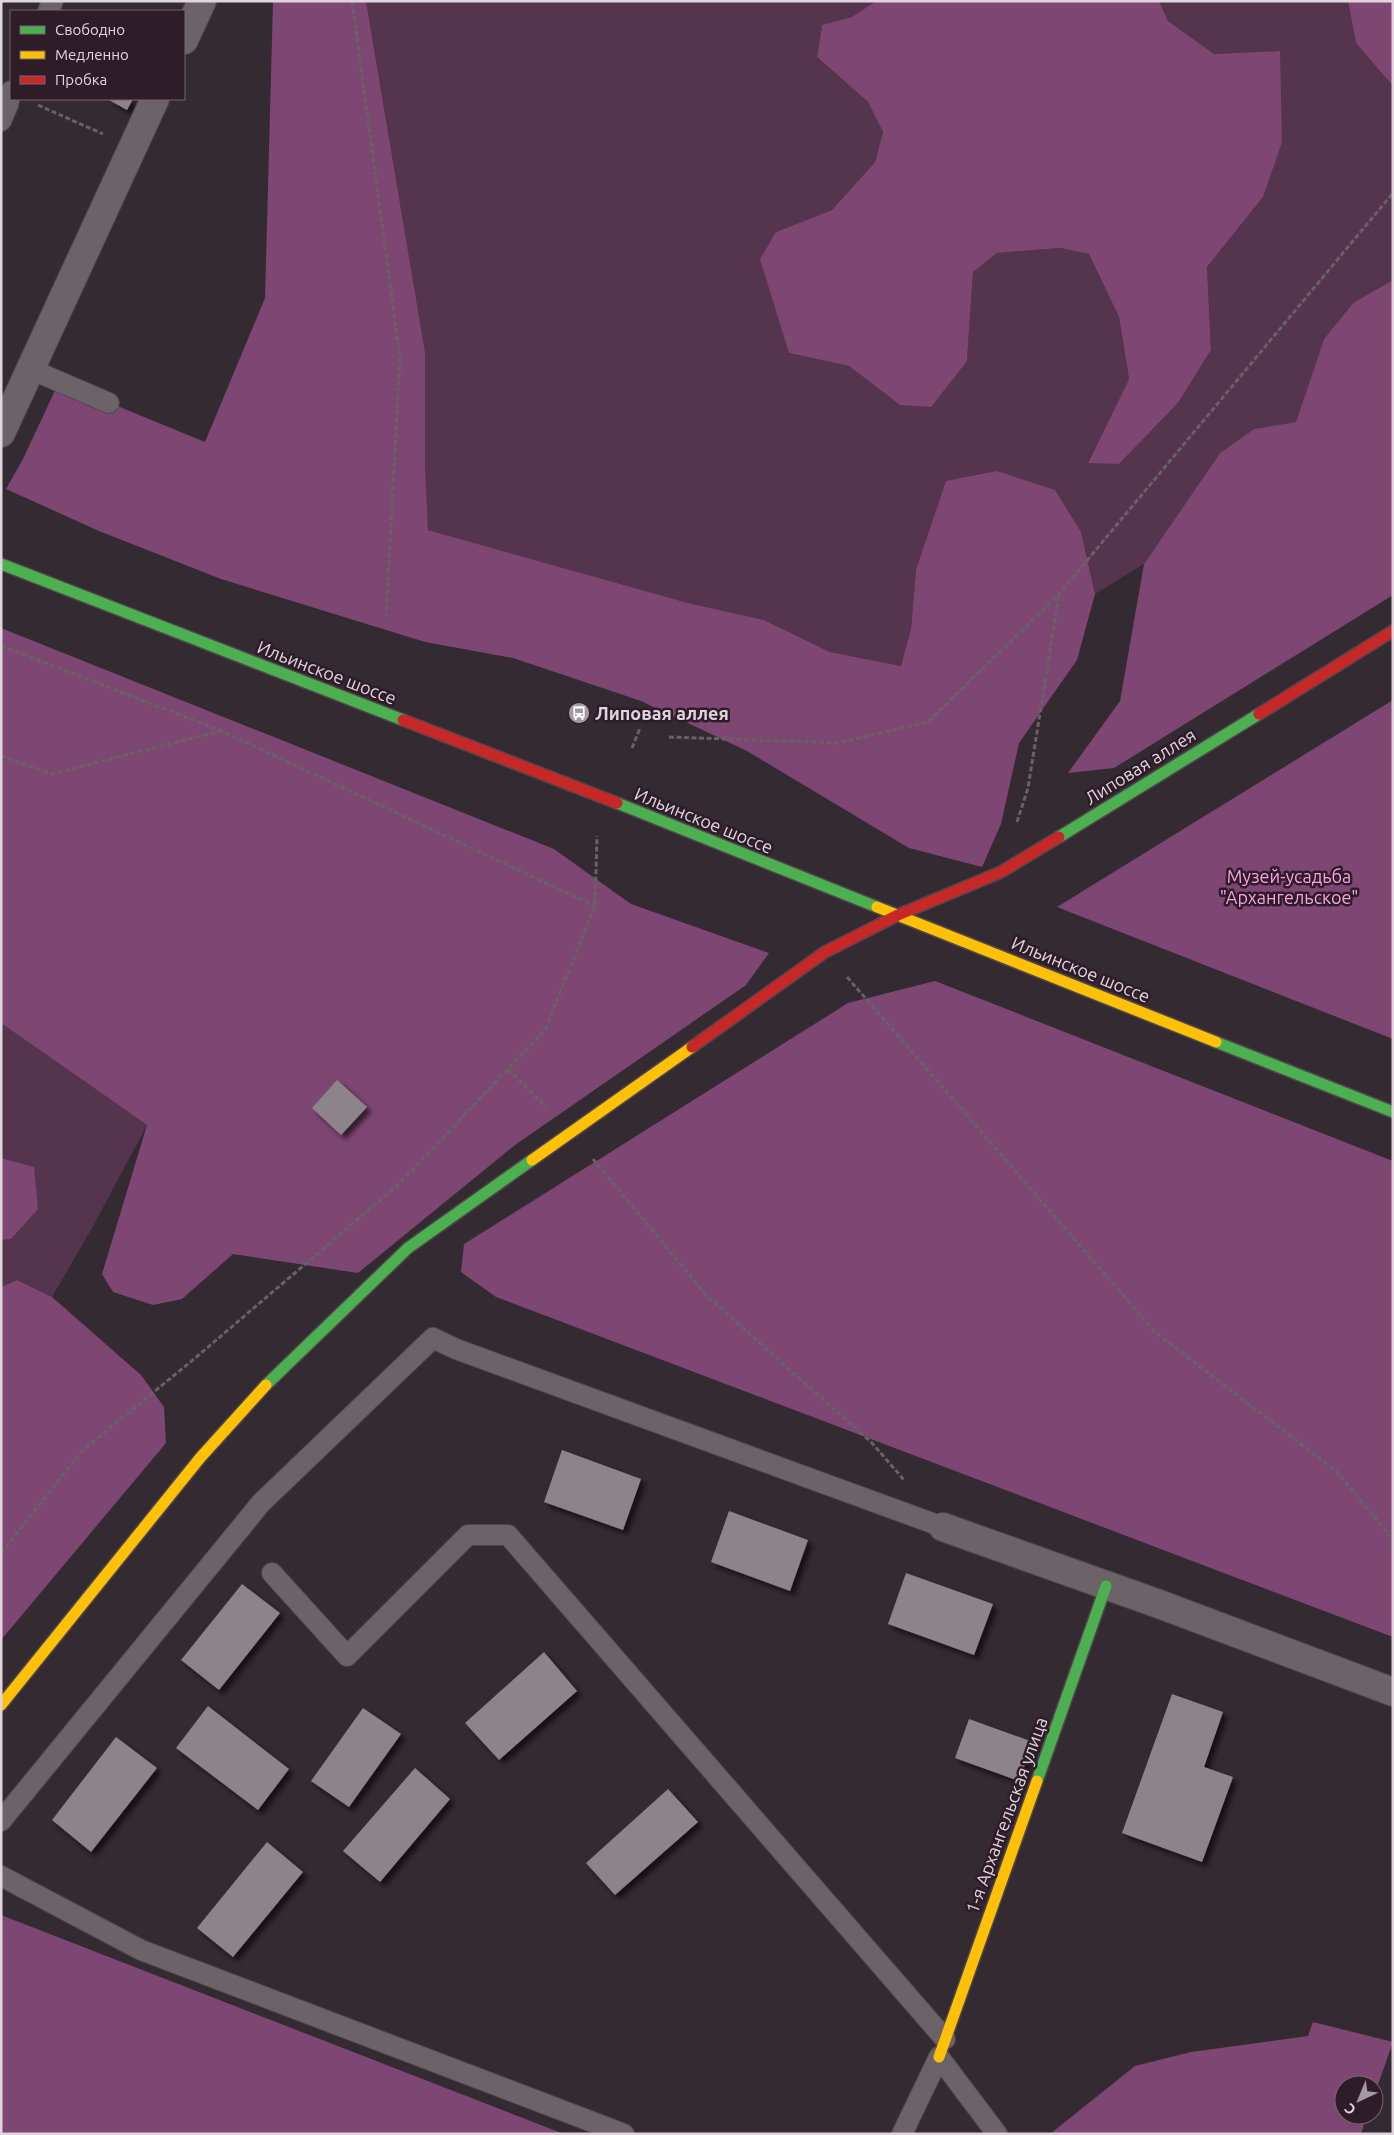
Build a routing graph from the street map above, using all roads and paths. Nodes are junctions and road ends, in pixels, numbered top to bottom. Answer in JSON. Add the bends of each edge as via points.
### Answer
{"nodes":[{"id":1,"x":202,"y":1,"type":"edge"},
{"id":2,"x":352,"y":1,"type":"edge"},
{"id":3,"x":185,"y":38,"type":"edge"},
{"id":4,"x":155,"y":100,"type":"edge"},
{"id":5,"x":32,"y":102,"type":"dead end"},
{"id":6,"x":132,"y":147,"type":"junction"},
{"id":7,"x":1393,"y":193,"type":"edge"},
{"id":8,"x":30,"y":370,"type":"junction"},
{"id":9,"x":110,"y":403,"type":"dead end"},
{"id":10,"x":1,"y":433,"type":"edge"},
{"id":11,"x":1,"y":564,"type":"edge"},
{"id":12,"x":1060,"y":593,"type":"junction"},
{"id":13,"x":386,"y":616,"type":"dead end"},
{"id":14,"x":1393,"y":631,"type":"edge"},
{"id":15,"x":1,"y":646,"type":"edge"},
{"id":16,"x":640,"y":728,"type":"dead end"},
{"id":17,"x":222,"y":731,"type":"junction"},
{"id":18,"x":669,"y":738,"type":"dead end"},
{"id":19,"x":632,"y":748,"type":"dead end"},
{"id":20,"x":1,"y":756,"type":"edge"},
{"id":21,"x":597,"y":836,"type":"dead end"},
{"id":22,"x":1001,"y":872,"type":"junction"},
{"id":23,"x":596,"y":906,"type":"junction"},
{"id":24,"x":898,"y":915,"type":"junction"},
{"id":25,"x":825,"y":952,"type":"junction"},
{"id":26,"x":508,"y":1069,"type":"junction"},
{"id":27,"x":1393,"y":1112,"type":"edge"},
{"id":28,"x":570,"y":1131,"type":"junction"},
{"id":29,"x":904,"y":1481,"type":"dead end"},
{"id":30,"x":943,"y":1527,"type":"joint"},
{"id":31,"x":1393,"y":1540,"type":"edge"},
{"id":32,"x":1,"y":1553,"type":"edge"},
{"id":33,"x":272,"y":1573,"type":"dead end"},
{"id":34,"x":1106,"y":1586,"type":"junction"},
{"id":35,"x":1393,"y":1692,"type":"edge"},
{"id":36,"x":1,"y":1705,"type":"edge"},
{"id":37,"x":1,"y":1821,"type":"edge"},
{"id":38,"x":1,"y":1876,"type":"edge"},
{"id":39,"x":942,"y":2048,"type":"junction"},
{"id":40,"x":624,"y":2134,"type":"edge"},
{"id":41,"x":902,"y":2134,"type":"edge"},
{"id":42,"x":998,"y":2134,"type":"edge"}],
"edges":[{"from":1,"to":3,"type":"street"},
{"from":2,"to":13,"type":"path","via":[[400,358]]},
{"from":4,"to":6,"type":"street"},
{"from":5,"to":6,"type":"path"},
{"from":6,"to":8,"type":"street"},
{"from":7,"to":12,"type":"path"},
{"from":8,"to":9,"type":"lane"},
{"from":8,"to":10,"type":"street"},
{"from":11,"to":24,"type":"street","name":"Ильинское шоссе"},
{"from":12,"to":18,"type":"path","via":[[928,722],[838,743]]},
{"from":12,"to":22,"type":"path","via":[[1028,788]]},
{"from":14,"to":22,"type":"street","name":"Липовая аллея"},
{"from":15,"to":17,"type":"path"},
{"from":16,"to":19,"type":"path"},
{"from":17,"to":20,"type":"path","via":[[51,774]]},
{"from":17,"to":23,"type":"path"},
{"from":21,"to":23,"type":"path"},
{"from":22,"to":24,"type":"street","name":"Липовая аллея"},
{"from":23,"to":26,"type":"path","via":[[546,1030]]},
{"from":24,"to":25,"type":"street","name":"Липовая аллея"},
{"from":24,"to":27,"type":"street","name":"Ильинское шоссе"},
{"from":25,"to":28,"type":"street","name":"Липовая аллея"},
{"from":25,"to":31,"type":"path","via":[[1154,1331],[1338,1472]]},
{"from":26,"to":28,"type":"path"},
{"from":26,"to":32,"type":"path","via":[[398,1185],[82,1451]]},
{"from":28,"to":29,"type":"path","via":[[707,1296],[872,1443]]},
{"from":28,"to":36,"type":"street","name":"Липовая аллея","via":[[408,1248],[252,1398]]},
{"from":30,"to":34,"type":"street"},
{"from":30,"to":37,"type":"lane","via":[[433,1338],[261,1503]]},
{"from":33,"to":39,"type":"lane","via":[[347,1656],[468,1534],[508,1535]]},
{"from":34,"to":35,"type":"street"},
{"from":34,"to":39,"type":"street","name":"1-я Архангельская улица"},
{"from":38,"to":40,"type":"lane","via":[[141,1950]]},
{"from":39,"to":41,"type":"lane"},
{"from":39,"to":42,"type":"lane"}]}
